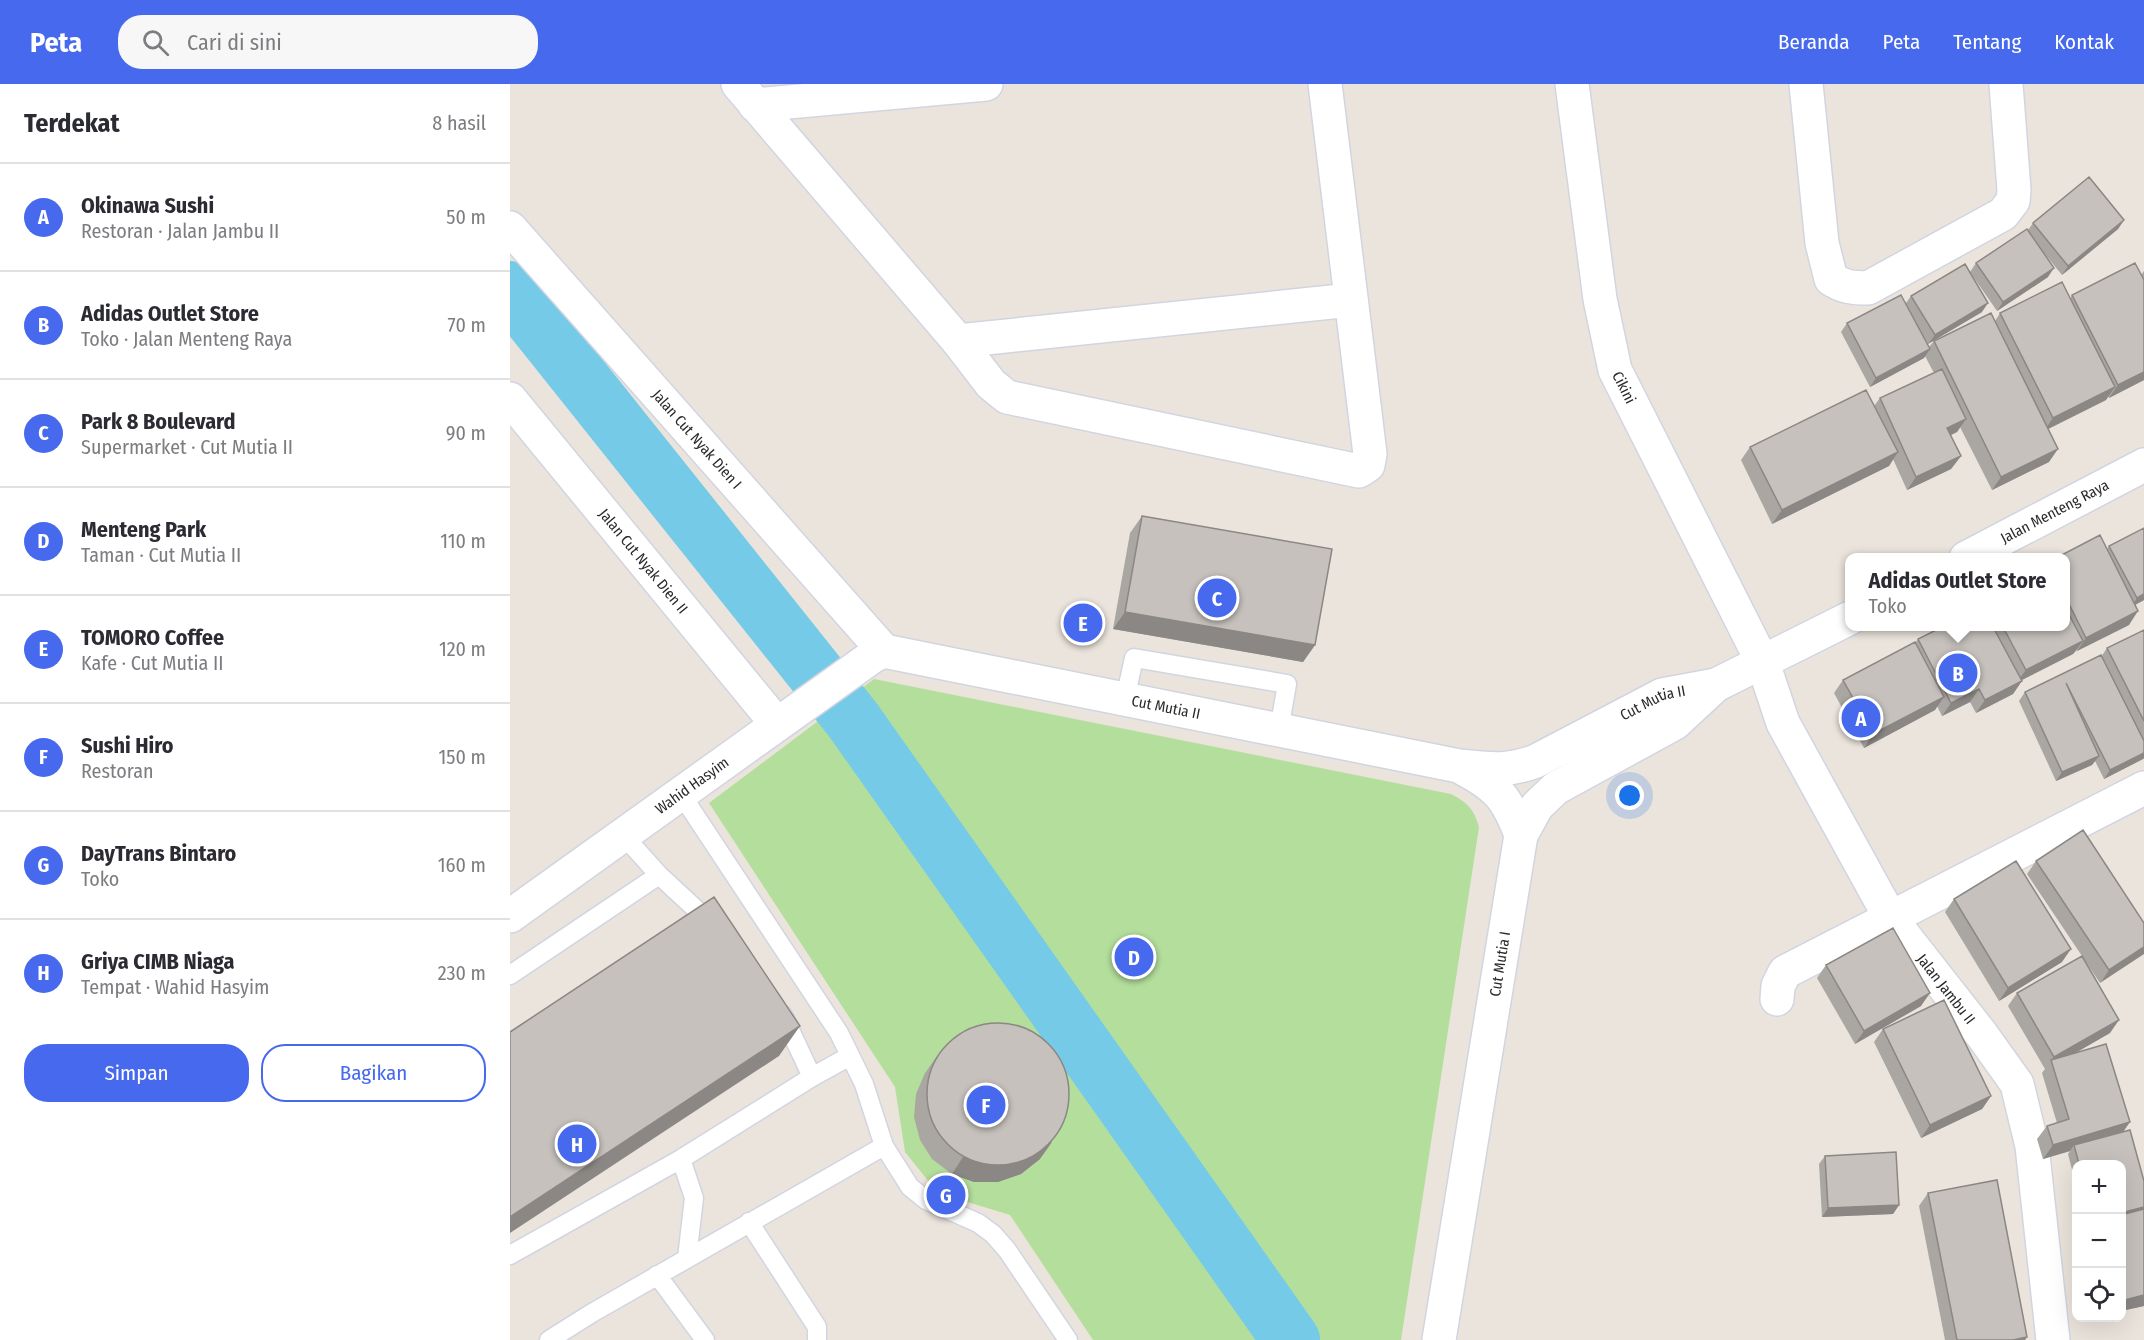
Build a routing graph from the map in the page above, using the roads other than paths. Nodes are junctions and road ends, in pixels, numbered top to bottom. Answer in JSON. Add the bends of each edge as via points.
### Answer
{"nodes":[{"id":1,"x":986,"y":84,"type":"edge"},
{"id":2,"x":1325,"y":84,"type":"edge"},
{"id":3,"x":1572,"y":84,"type":"edge"},
{"id":4,"x":1806,"y":84,"type":"edge"},
{"id":5,"x":2006,"y":84,"type":"edge"},
{"id":6,"x":746,"y":94,"type":"edge"},
{"id":7,"x":510,"y":228,"type":"edge"},
{"id":8,"x":1352,"y":300,"type":"junction"},
{"id":9,"x":958,"y":341,"type":"junction"},
{"id":10,"x":510,"y":399,"type":"edge"},
{"id":11,"x":2144,"y":465,"type":"edge"},
{"id":12,"x":1976,"y":553,"type":"edge"},
{"id":13,"x":1845,"y":621,"type":"edge"},
{"id":14,"x":879,"y":653,"type":"junction"},
{"id":15,"x":1763,"y":663,"type":"junction"},
{"id":16,"x":1716,"y":685,"type":"junction"},
{"id":17,"x":1125,"y":699,"type":"junction"},
{"id":18,"x":781,"y":722,"type":"junction"},
{"id":19,"x":1280,"y":730,"type":"junction"},
{"id":20,"x":1459,"y":766,"type":"junction"},
{"id":21,"x":2144,"y":788,"type":"edge"},
{"id":22,"x":681,"y":794,"type":"junction"},
{"id":23,"x":623,"y":835,"type":"junction"},
{"id":24,"x":1521,"y":835,"type":"junction"},
{"id":25,"x":658,"y":875,"type":"junction"},
{"id":26,"x":510,"y":916,"type":"edge"},
{"id":27,"x":1891,"y":919,"type":"junction"},
{"id":28,"x":723,"y":937,"type":"edge"},
{"id":29,"x":510,"y":975,"type":"edge"},
{"id":30,"x":773,"y":999,"type":"edge"},
{"id":31,"x":1777,"y":999,"type":"dead end"},
{"id":32,"x":850,"y":1056,"type":"junction"},
{"id":33,"x":812,"y":1077,"type":"junction"},
{"id":34,"x":884,"y":1146,"type":"junction"},
{"id":35,"x":681,"y":1159,"type":"junction"},
{"id":36,"x":749,"y":1222,"type":"junction"},
{"id":37,"x":510,"y":1255,"type":"edge"},
{"id":38,"x":687,"y":1258,"type":"junction"},
{"id":39,"x":657,"y":1275,"type":"junction"},
{"id":40,"x":820,"y":1336,"type":"edge"},
{"id":41,"x":549,"y":1340,"type":"edge"},
{"id":42,"x":705,"y":1340,"type":"edge"},
{"id":43,"x":1068,"y":1340,"type":"edge"},
{"id":44,"x":1438,"y":1340,"type":"edge"},
{"id":45,"x":2053,"y":1340,"type":"edge"}],
"edges":[{"from":1,"to":6,"type":"street"},
{"from":2,"to":8,"type":"street"},
{"from":3,"to":15,"type":"street","name":"Cikini","via":[[1600,299],[1616,370]]},
{"from":4,"to":5,"type":"street","via":[[1822,243],[1831,279],[1842,286],[1868,288],[2010,208],[2014,190]]},
{"from":6,"to":9,"type":"street"},
{"from":7,"to":14,"type":"street","name":"Jalan Cut Nyak Dien I"},
{"from":8,"to":9,"type":"street"},
{"from":8,"to":9,"type":"street","via":[[1370,454],[1368,465],[1359,471],[1007,397],[991,384]]},
{"from":10,"to":18,"type":"street","name":"Jalan Cut Nyak Dien II"},
{"from":11,"to":12,"type":"street","name":"Jalan Menteng Raya"},
{"from":13,"to":15,"type":"street"},
{"from":14,"to":17,"type":"street","name":"Cut Mutia II"},
{"from":14,"to":18,"type":"street","name":"Wahid Hasyim"},
{"from":15,"to":16,"type":"street"},
{"from":15,"to":27,"type":"street","name":"Jalan Jambu II","via":[[1783,723]]},
{"from":16,"to":20,"type":"street","name":"Cut Mutia II","via":[[1662,695],[1517,768]]},
{"from":16,"to":24,"type":"street","name":"Cut Mutia I","via":[[1675,723],[1556,788],[1538,806]]},
{"from":17,"to":19,"type":"street","name":"Cut Mutia II"},
{"from":17,"to":19,"type":"lane","via":[[1134,658],[1287,684]]},
{"from":18,"to":22,"type":"street","name":"Wahid Hasyim"},
{"from":19,"to":20,"type":"street","name":"Cut Mutia II"},
{"from":20,"to":24,"type":"street","name":"Cut Mutia II","via":[[1501,794]]},
{"from":21,"to":27,"type":"street"},
{"from":22,"to":23,"type":"street","name":"Wahid Hasyim"},
{"from":22,"to":32,"type":"lane","via":[[839,1033]]},
{"from":23,"to":25,"type":"lane"},
{"from":23,"to":26,"type":"street","name":"Wahid Hasyim"},
{"from":24,"to":44,"type":"street","name":"Cut Mutia I"},
{"from":25,"to":28,"type":"lane"},
{"from":25,"to":29,"type":"lane"},
{"from":27,"to":31,"type":"street","via":[[1785,972]]},
{"from":27,"to":45,"type":"street","name":"Jalan Jambu II","via":[[2017,1084],[2031,1146]]},
{"from":30,"to":33,"type":"lane"},
{"from":32,"to":33,"type":"lane"},
{"from":32,"to":34,"type":"lane","via":[[864,1084]]},
{"from":33,"to":35,"type":"lane"},
{"from":34,"to":36,"type":"lane"},
{"from":34,"to":43,"type":"lane","via":[[910,1187],[926,1200],[978,1223],[993,1234]]},
{"from":35,"to":37,"type":"lane"},
{"from":35,"to":38,"type":"lane","via":[[693,1198]]},
{"from":36,"to":38,"type":"lane"},
{"from":36,"to":40,"type":"lane"},
{"from":38,"to":39,"type":"lane"},
{"from":39,"to":41,"type":"lane"},
{"from":39,"to":42,"type":"lane"}]}
